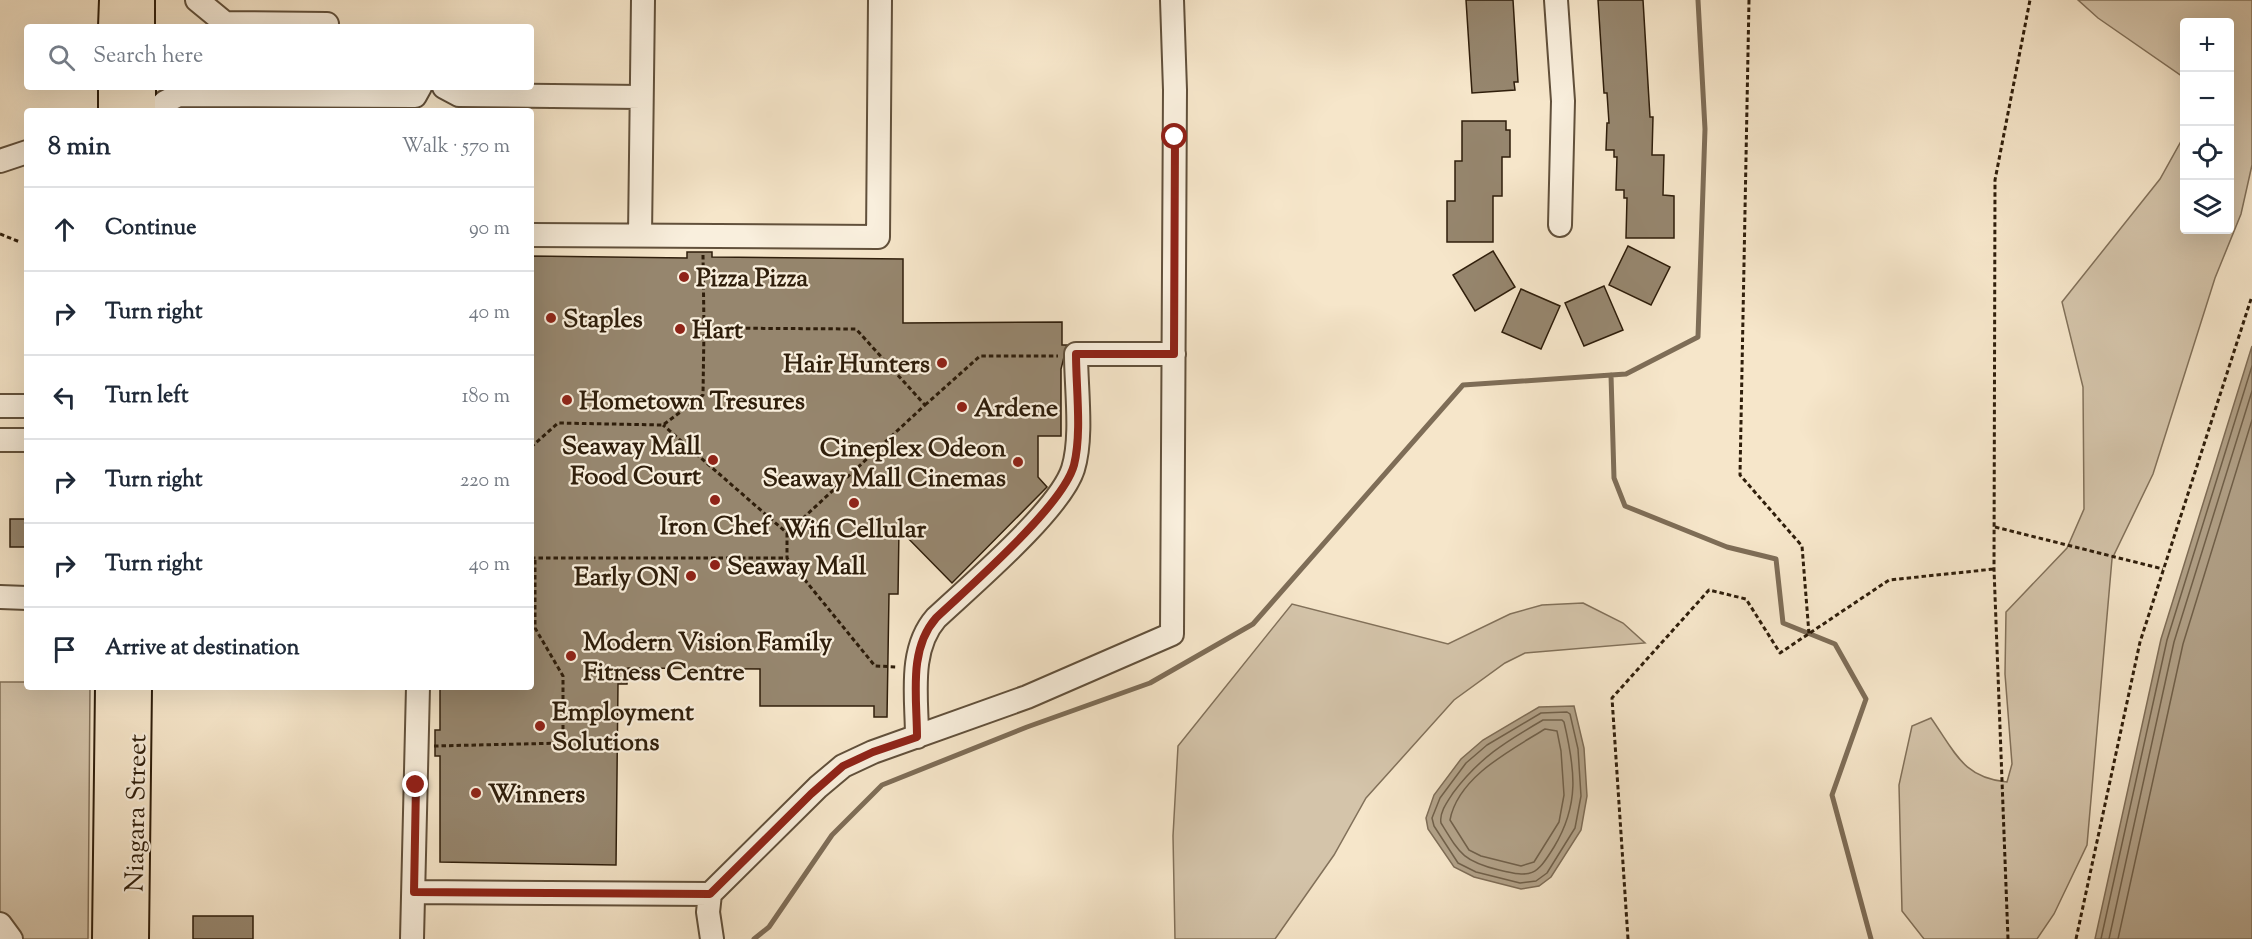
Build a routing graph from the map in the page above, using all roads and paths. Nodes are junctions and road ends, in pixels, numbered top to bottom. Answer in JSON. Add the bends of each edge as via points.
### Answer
{"nodes":[{"id":1,"x":114,"y":0,"type":"edge"},
{"id":2,"x":140,"y":0,"type":"edge"},
{"id":3,"x":197,"y":0,"type":"edge"},
{"id":4,"x":643,"y":0,"type":"edge"},
{"id":5,"x":880,"y":0,"type":"edge"},
{"id":6,"x":1172,"y":0,"type":"edge"},
{"id":7,"x":1556,"y":0,"type":"edge"},
{"id":8,"x":1749,"y":0,"type":"edge"},
{"id":9,"x":2030,"y":0,"type":"edge"},
{"id":10,"x":113,"y":24,"type":"edge"},
{"id":11,"x":140,"y":24,"type":"edge"},
{"id":12,"x":327,"y":24,"type":"dead end"},
{"id":13,"x":111,"y":90,"type":"edge"},
{"id":14,"x":112,"y":90,"type":"edge"},
{"id":15,"x":141,"y":90,"type":"edge"},
{"id":16,"x":418,"y":90,"type":"edge"},
{"id":17,"x":425,"y":90,"type":"edge"},
{"id":18,"x":450,"y":90,"type":"edge"},
{"id":19,"x":641,"y":97,"type":"junction"},
{"id":20,"x":108,"y":108,"type":"edge"},
{"id":21,"x":113,"y":108,"type":"edge"},
{"id":22,"x":141,"y":108,"type":"edge"},
{"id":23,"x":159,"y":108,"type":"edge"},
{"id":24,"x":424,"y":108,"type":"edge"},
{"id":25,"x":24,"y":153,"type":"edge"},
{"id":26,"x":0,"y":162,"type":"edge"},
{"id":27,"x":24,"y":162,"type":"edge"},
{"id":28,"x":1560,"y":225,"type":"dead end"},
{"id":29,"x":0,"y":234,"type":"edge"},
{"id":30,"x":534,"y":235,"type":"edge"},
{"id":31,"x":640,"y":235,"type":"junction"},
{"id":32,"x":703,"y":235,"type":"junction"},
{"id":33,"x":20,"y":242,"type":"dead end"},
{"id":34,"x":2252,"y":296,"type":"edge"},
{"id":35,"x":704,"y":327,"type":"junction"},
{"id":36,"x":1076,"y":354,"type":"junction"},
{"id":37,"x":1174,"y":354,"type":"junction"},
{"id":38,"x":925,"y":405,"type":"junction"},
{"id":39,"x":0,"y":406,"type":"edge"},
{"id":40,"x":24,"y":406,"type":"edge"},
{"id":41,"x":663,"y":425,"type":"junction"},
{"id":42,"x":0,"y":440,"type":"edge"},
{"id":43,"x":24,"y":440,"type":"edge"},
{"id":44,"x":534,"y":444,"type":"edge"},
{"id":45,"x":1995,"y":527,"type":"junction"},
{"id":46,"x":787,"y":533,"type":"junction"},
{"id":47,"x":534,"y":558,"type":"edge"},
{"id":48,"x":787,"y":558,"type":"junction"},
{"id":49,"x":1994,"y":569,"type":"junction"},
{"id":50,"x":2163,"y":569,"type":"junction"},
{"id":51,"x":534,"y":593,"type":"edge"},
{"id":52,"x":0,"y":597,"type":"edge"},
{"id":53,"x":24,"y":598,"type":"edge"},
{"id":54,"x":1809,"y":634,"type":"junction"},
{"id":55,"x":917,"y":668,"type":"junction"},
{"id":56,"x":110,"y":690,"type":"edge"},
{"id":57,"x":137,"y":690,"type":"edge"},
{"id":58,"x":418,"y":690,"type":"edge"},
{"id":59,"x":917,"y":737,"type":"junction"},
{"id":60,"x":417,"y":745,"type":"junction"},
{"id":61,"x":414,"y":892,"type":"junction"},
{"id":62,"x":710,"y":899,"type":"junction"},
{"id":63,"x":0,"y":924,"type":"edge"},
{"id":64,"x":11,"y":939,"type":"edge"},
{"id":65,"x":107,"y":939,"type":"edge"},
{"id":66,"x":134,"y":939,"type":"edge"},
{"id":67,"x":412,"y":939,"type":"edge"},
{"id":68,"x":712,"y":939,"type":"edge"},
{"id":69,"x":1628,"y":939,"type":"edge"},
{"id":70,"x":2008,"y":939,"type":"edge"},
{"id":71,"x":2076,"y":939,"type":"edge"}],
"edges":[{"from":1,"to":10,"type":"main road"},
{"from":2,"to":11,"type":"main road"},
{"from":3,"to":12,"type":"street","via":[[225,23]]},
{"from":4,"to":19,"type":"street"},
{"from":5,"to":32,"type":"street","via":[[878,237]]},
{"from":6,"to":37,"type":"street"},
{"from":7,"to":28,"type":"street","via":[[1563,101]]},
{"from":8,"to":54,"type":"path","via":[[1740,475],[1802,546]]},
{"from":9,"to":45,"type":"path","via":[[1995,180]]},
{"from":13,"to":20,"type":"street"},
{"from":14,"to":21,"type":"main road"},
{"from":15,"to":22,"type":"main road"},
{"from":16,"to":23,"type":"street","via":[[415,96],[182,95]]},
{"from":17,"to":24,"type":"street"},
{"from":18,"to":19,"type":"street","via":[[459,95]]},
{"from":19,"to":31,"type":"street"},
{"from":25,"to":26,"type":"street"},
{"from":26,"to":27,"type":"street"},
{"from":29,"to":33,"type":"path"},
{"from":30,"to":31,"type":"street"},
{"from":31,"to":32,"type":"street"},
{"from":32,"to":35,"type":"path"},
{"from":34,"to":50,"type":"path"},
{"from":35,"to":38,"type":"path","via":[[856,329]]},
{"from":35,"to":41,"type":"path","via":[[703,395]]},
{"from":36,"to":37,"type":"street"},
{"from":36,"to":38,"type":"path","via":[[980,356]]},
{"from":36,"to":55,"type":"street","via":[[1076,448],[1067,483],[1055,501],[933,622],[920,646]]},
{"from":37,"to":59,"type":"street","via":[[1172,634],[1016,701]]},
{"from":38,"to":46,"type":"path"},
{"from":39,"to":40,"type":"street"},
{"from":41,"to":44,"type":"path","via":[[558,423]]},
{"from":41,"to":46,"type":"path"},
{"from":42,"to":43,"type":"street"},
{"from":45,"to":49,"type":"path"},
{"from":45,"to":50,"type":"path"},
{"from":46,"to":48,"type":"path"},
{"from":47,"to":48,"type":"path"},
{"from":48,"to":55,"type":"path","via":[[875,666]]},
{"from":49,"to":54,"type":"path","via":[[1889,580]]},
{"from":49,"to":70,"type":"path"},
{"from":50,"to":71,"type":"path","via":[[2140,642]]},
{"from":51,"to":60,"type":"path","via":[[535,628],[563,676],[562,744]]},
{"from":52,"to":53,"type":"street"},
{"from":54,"to":69,"type":"path","via":[[1780,653],[1746,599],[1709,590],[1612,698]]},
{"from":55,"to":59,"type":"street"},
{"from":56,"to":65,"type":"main road","name":"Niagara Street"},
{"from":57,"to":66,"type":"main road","name":"Niagara Street"},
{"from":58,"to":60,"type":"street"},
{"from":59,"to":62,"type":"street","via":[[843,766]]},
{"from":60,"to":61,"type":"street"},
{"from":61,"to":62,"type":"street"},
{"from":61,"to":67,"type":"street"},
{"from":62,"to":68,"type":"street"},
{"from":63,"to":64,"type":"street"}]}
